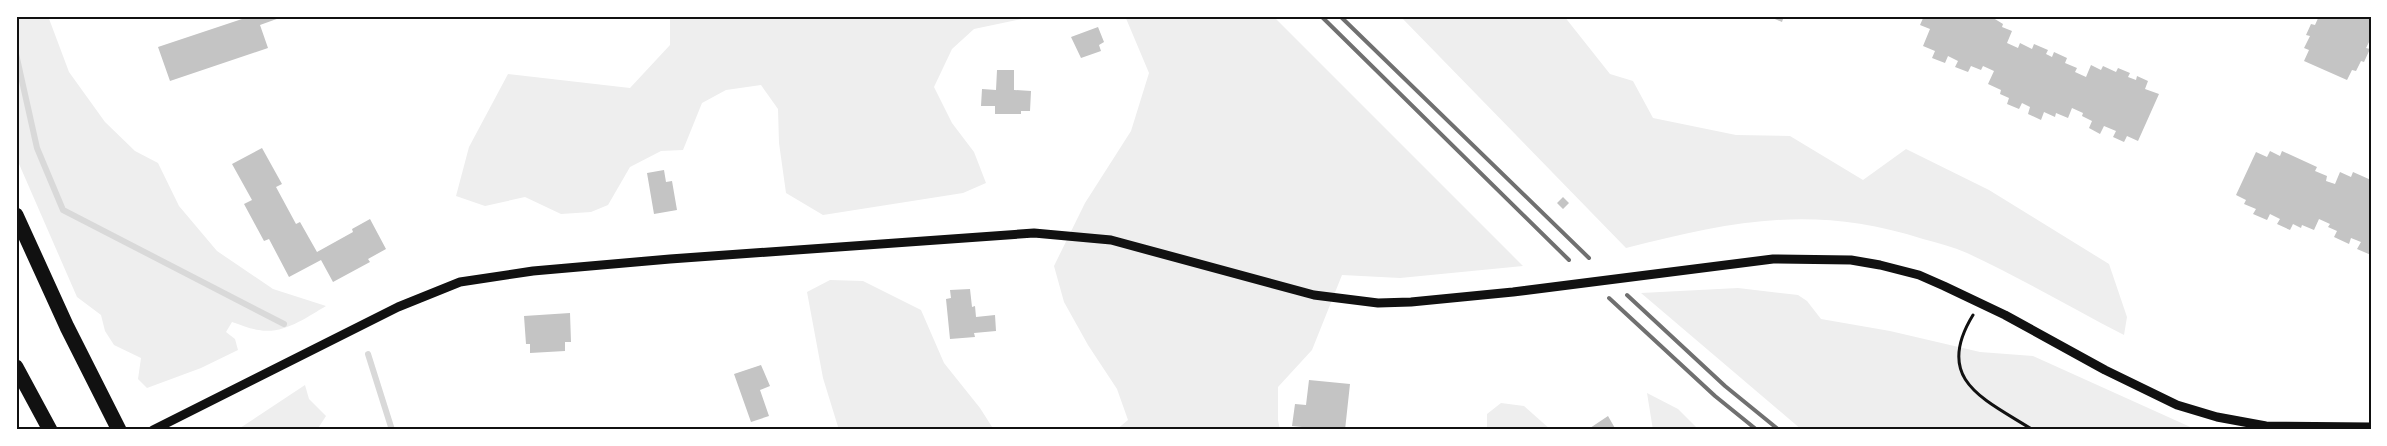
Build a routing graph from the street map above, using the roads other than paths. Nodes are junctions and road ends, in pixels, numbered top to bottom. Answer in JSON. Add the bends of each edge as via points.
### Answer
{"nodes":[{"id":1,"x":16,"y":215,"type":"edge"},
{"id":2,"x":16,"y":367,"type":"edge"},
{"id":3,"x":2371,"y":427,"type":"edge"},
{"id":4,"x":50,"y":430,"type":"edge"},
{"id":5,"x":119,"y":430,"type":"edge"},
{"id":6,"x":153,"y":430,"type":"edge"}],
"edges":[{"from":1,"to":5,"type":"highway"},
{"from":2,"to":4,"type":"highway"},
{"from":3,"to":6,"type":"street","via":[[2266,426],[2177,405],[1919,275],[1851,260],[1773,259],[1396,303],[1334,298],[1245,278],[1111,240],[1034,233],[541,270],[467,280],[434,291]]}]}
